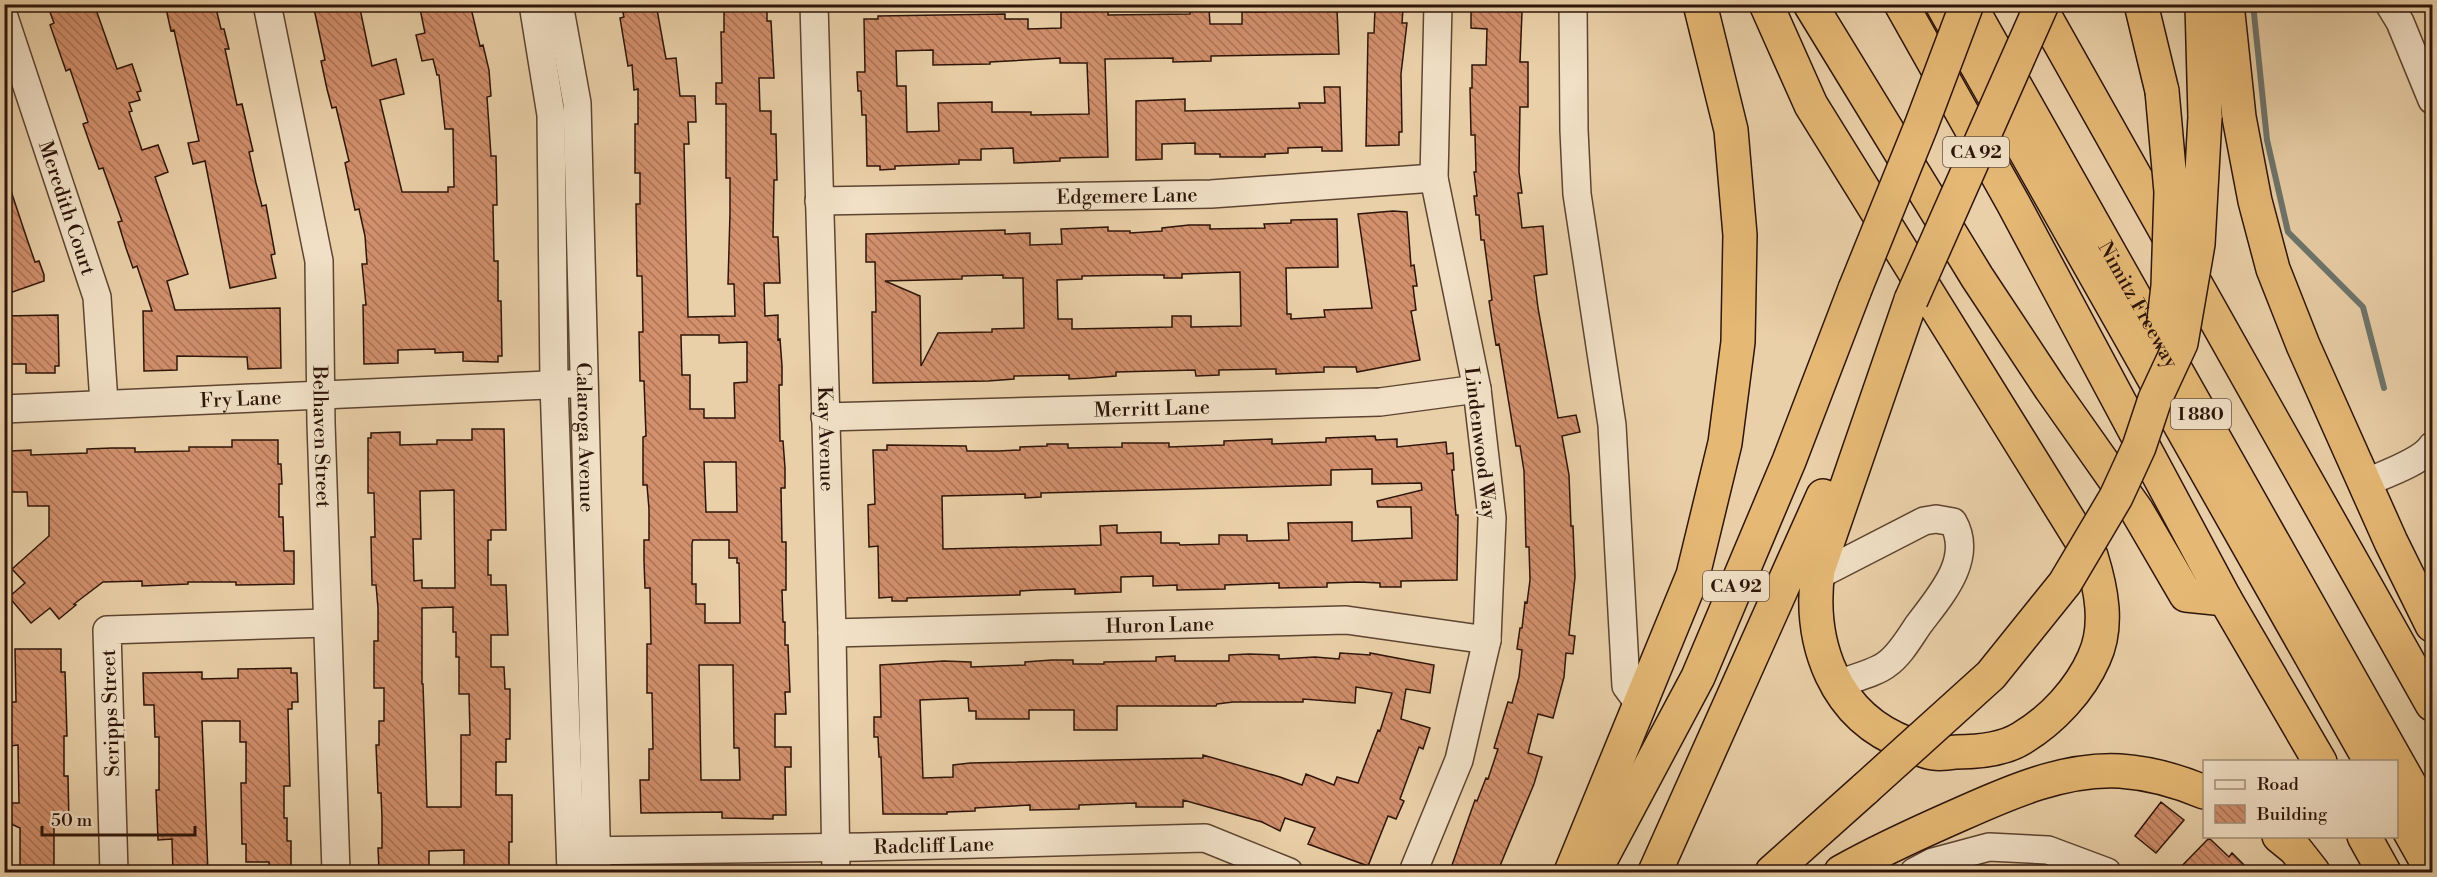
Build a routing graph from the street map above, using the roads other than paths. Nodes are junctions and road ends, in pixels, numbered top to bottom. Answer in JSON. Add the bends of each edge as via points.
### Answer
{"nodes":[{"id":1,"x":267,"y":4,"type":"edge"},
{"id":2,"x":533,"y":4,"type":"edge"},
{"id":3,"x":559,"y":4,"type":"edge"},
{"id":4,"x":814,"y":4,"type":"edge"},
{"id":5,"x":1438,"y":4,"type":"edge"},
{"id":6,"x":1573,"y":4,"type":"edge"},
{"id":7,"x":1700,"y":4,"type":"edge"},
{"id":8,"x":1766,"y":4,"type":"edge"},
{"id":9,"x":1810,"y":4,"type":"edge"},
{"id":10,"x":1901,"y":4,"type":"edge"},
{"id":11,"x":1942,"y":4,"type":"edge"},
{"id":12,"x":1968,"y":4,"type":"edge"},
{"id":13,"x":1977,"y":4,"type":"edge"},
{"id":14,"x":2040,"y":4,"type":"edge"},
{"id":15,"x":2141,"y":4,"type":"edge"},
{"id":16,"x":2202,"y":4,"type":"edge"},
{"id":17,"x":2226,"y":4,"type":"edge"},
{"id":18,"x":2389,"y":4,"type":"edge"},
{"id":19,"x":4,"y":17,"type":"edge"},
{"id":20,"x":2433,"y":100,"type":"edge"},
{"id":21,"x":1921,"y":126,"type":"junction"},
{"id":22,"x":1434,"y":178,"type":"junction"},
{"id":23,"x":819,"y":201,"type":"junction"},
{"id":24,"x":1911,"y":300,"type":"junction"},
{"id":25,"x":583,"y":383,"type":"junction"},
{"id":26,"x":554,"y":384,"type":"junction"},
{"id":27,"x":1477,"y":390,"type":"junction"},
{"id":28,"x":320,"y":394,"type":"junction"},
{"id":29,"x":2155,"y":399,"type":"junction"},
{"id":30,"x":104,"y":403,"type":"junction"},
{"id":31,"x":4,"y":409,"type":"edge"},
{"id":32,"x":825,"y":417,"type":"junction"},
{"id":33,"x":2433,"y":446,"type":"edge"},
{"id":34,"x":2365,"y":483,"type":"junction"},
{"id":35,"x":1817,"y":576,"type":"junction"},
{"id":36,"x":2225,"y":599,"type":"junction"},
{"id":37,"x":327,"y":623,"type":"junction"},
{"id":38,"x":2433,"y":625,"type":"edge"},
{"id":39,"x":832,"y":633,"type":"junction"},
{"id":40,"x":1487,"y":640,"type":"junction"},
{"id":41,"x":1836,"y":685,"type":"junction"},
{"id":42,"x":2433,"y":704,"type":"edge"},
{"id":43,"x":1640,"y":705,"type":"junction"},
{"id":44,"x":2319,"y":760,"type":"edge"},
{"id":45,"x":2370,"y":760,"type":"edge"},
{"id":46,"x":2397,"y":760,"type":"edge"},
{"id":47,"x":2398,"y":762,"type":"edge"},
{"id":48,"x":2203,"y":791,"type":"edge"},
{"id":49,"x":2398,"y":809,"type":"edge"},
{"id":50,"x":2433,"y":824,"type":"edge"},
{"id":51,"x":2280,"y":838,"type":"edge"},
{"id":52,"x":2365,"y":838,"type":"edge"},
{"id":53,"x":835,"y":860,"type":"edge"},
{"id":54,"x":584,"y":862,"type":"edge"},
{"id":55,"x":2433,"y":871,"type":"edge"},
{"id":56,"x":114,"y":873,"type":"edge"},
{"id":57,"x":336,"y":873,"type":"edge"},
{"id":58,"x":1289,"y":873,"type":"edge"},
{"id":59,"x":1413,"y":873,"type":"edge"},
{"id":60,"x":1571,"y":873,"type":"edge"},
{"id":61,"x":1594,"y":873,"type":"edge"},
{"id":62,"x":1655,"y":873,"type":"edge"},
{"id":63,"x":1772,"y":873,"type":"edge"},
{"id":64,"x":1841,"y":873,"type":"edge"},
{"id":65,"x":1914,"y":873,"type":"edge"},
{"id":66,"x":2107,"y":873,"type":"edge"},
{"id":67,"x":2313,"y":873,"type":"edge"},
{"id":68,"x":2384,"y":873,"type":"edge"}],
"edges":[{"from":1,"to":28,"type":"street","name":"Belhaven Street","via":[[319,261]]},
{"from":2,"to":26,"type":"street","name":"Calaroga Avenue","via":[[551,115]]},
{"from":3,"to":25,"type":"street","name":"Calaroga Avenue","via":[[577,103]]},
{"from":4,"to":23,"type":"street","name":"Kay Avenue"},
{"from":5,"to":22,"type":"street","name":"Lindenwood Way"},
{"from":6,"to":43,"type":"street","via":[[1577,194],[1612,425],[1626,686]]},
{"from":7,"to":43,"type":"highway","via":[[1731,130],[1740,235],[1738,342],[1725,443],[1693,575]]},
{"from":8,"to":41,"type":"highway","via":[[1811,105],[2091,556],[2101,587],[2102,622],[2095,657],[2077,688],[2055,713],[2021,739],[1981,752],[1933,753],[1888,737],[1858,713]]},
{"from":9,"to":36,"type":"highway","via":[[1977,277],[2137,511],[2186,595]]},
{"from":10,"to":36,"type":"highway","via":[[2013,203]]},
{"from":11,"to":45,"type":"highway","number":"I 880"},
{"from":12,"to":21,"type":"highway","bridge":true},
{"from":12,"to":46,"type":"highway","name":"Nimitz Freeway","number":"I 880"},
{"from":13,"to":21,"type":"highway","number":"CA 92","bridge":true},
{"from":14,"to":24,"type":"highway","number":"CA 92","bridge":true},
{"from":14,"to":42,"type":"highway"},
{"from":15,"to":29,"type":"highway","bridge":true,"via":[[2162,91],[2171,192],[2168,286]]},
{"from":16,"to":29,"type":"highway","bridge":true,"via":[[2205,117],[2198,244],[2181,344]]},
{"from":17,"to":34,"type":"highway","via":[[2239,117],[2273,269]]},
{"from":18,"to":20,"type":"street"},
{"from":19,"to":30,"type":"street","name":"Meredith Court","via":[[97,297]]},
{"from":21,"to":61,"type":"highway","number":"CA 92","bridge":true,"via":[[1789,461],[1698,678]]},
{"from":22,"to":23,"type":"street","name":"Edgemere Lane","via":[[1211,194]]},
{"from":22,"to":27,"type":"street","name":"Lindenwood Way"},
{"from":23,"to":32,"type":"street","name":"Kay Avenue"},
{"from":24,"to":35,"type":"highway"},
{"from":24,"to":62,"type":"highway","number":"CA 92"},
{"from":25,"to":26,"type":"street","name":"Fry Lane"},
{"from":25,"to":54,"type":"street","name":"Calaroga Avenue"},
{"from":26,"to":28,"type":"street","name":"Fry Lane"},
{"from":26,"to":54,"type":"street","name":"Calaroga Avenue"},
{"from":27,"to":32,"type":"street","name":"Merritt Lane","via":[[1380,402]]},
{"from":27,"to":40,"type":"street","name":"Lindenwood Way","via":[[1492,518]]},
{"from":28,"to":30,"type":"street","name":"Fry Lane"},
{"from":28,"to":37,"type":"street","name":"Belhaven Street"},
{"from":29,"to":63,"type":"highway","bridge":true,"via":[[2116,497],[2065,583],[1991,675]]},
{"from":30,"to":31,"type":"street","name":"Fry Lane"},
{"from":32,"to":39,"type":"street","name":"Kay Avenue"},
{"from":33,"to":34,"type":"street","via":[[2414,460]]},
{"from":34,"to":38,"type":"highway"},
{"from":35,"to":41,"type":"highway","via":[[1815,616],[1822,651]]},
{"from":35,"to":41,"type":"street","via":[[1924,521],[1953,522],[1957,529],[1959,556],[1953,574],[1911,636],[1887,664]]},
{"from":36,"to":44,"type":"highway"},
{"from":37,"to":56,"type":"street","name":"Scripps Street","via":[[107,630]]},
{"from":37,"to":57,"type":"street","name":"Belhaven Street"},
{"from":39,"to":40,"type":"street","name":"Huron Lane","via":[[1346,620]]},
{"from":39,"to":53,"type":"street","name":"Kay Avenue"},
{"from":40,"to":59,"type":"street","name":"Lindenwood Way","via":[[1458,760]]},
{"from":43,"to":60,"type":"highway"},
{"from":47,"to":50,"type":"highway","name":"Nimitz Freeway","number":"I 880"},
{"from":48,"to":64,"type":"highway","via":[[2154,776],[2118,771],[2069,776],[2017,789],[1889,845]]},
{"from":49,"to":55,"type":"highway"},
{"from":51,"to":67,"type":"highway","via":[[2295,849]]},
{"from":52,"to":68,"type":"highway"},
{"from":53,"to":54,"type":"street","name":"Radcliff Lane"},
{"from":53,"to":58,"type":"street","name":"Radcliff Lane","via":[[1205,838]]},
{"from":65,"to":66,"type":"street","via":[[1933,862],[1989,847],[2048,850]]}]}
